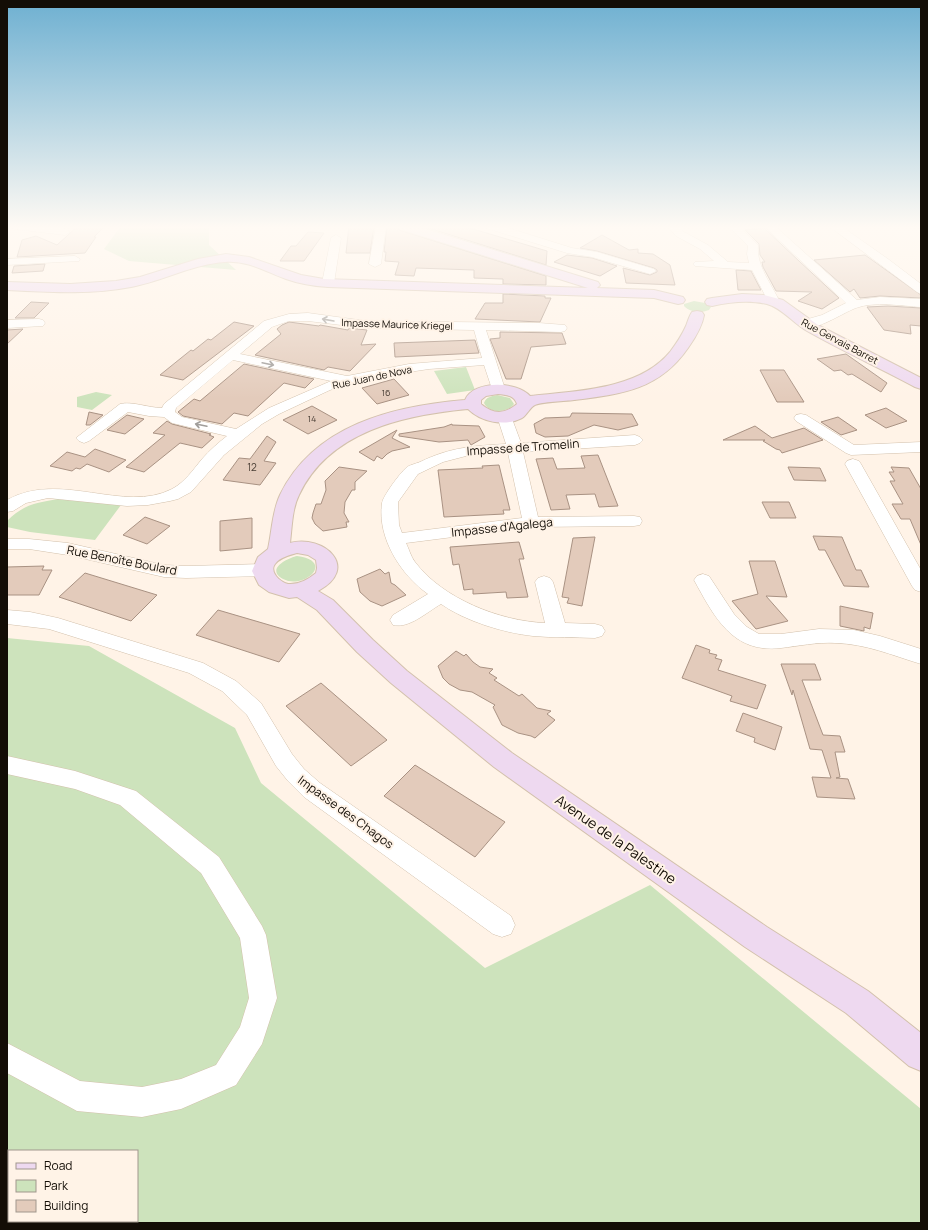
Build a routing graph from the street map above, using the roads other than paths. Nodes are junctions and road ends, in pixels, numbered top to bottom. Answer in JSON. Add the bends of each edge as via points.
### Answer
{"nodes":[{"id":1,"x":127,"y":283,"type":"edge"},
{"id":2,"x":339,"y":283,"type":"edge"},
{"id":3,"x":588,"y":283,"type":"edge"},
{"id":4,"x":764,"y":283,"type":"edge"},
{"id":5,"x":832,"y":283,"type":"edge"},
{"id":6,"x":913,"y":283,"type":"edge"},
{"id":7,"x":7,"y":286,"type":"edge"},
{"id":8,"x":921,"y":290,"type":"edge"},
{"id":9,"x":607,"y":293,"type":"junction"},
{"id":10,"x":695,"y":299,"type":"junction"},
{"id":11,"x":774,"y":302,"type":"junction"},
{"id":12,"x":921,"y":303,"type":"edge"},
{"id":13,"x":854,"y":304,"type":"junction"},
{"id":14,"x":697,"y":315,"type":"junction"},
{"id":15,"x":39,"y":323,"type":"dead end"},
{"id":16,"x":7,"y":324,"type":"edge"},
{"id":17,"x":805,"y":324,"type":"junction"},
{"id":18,"x":479,"y":327,"type":"junction"},
{"id":19,"x":561,"y":328,"type":"dead end"},
{"id":20,"x":230,"y":356,"type":"junction"},
{"id":21,"x":490,"y":361,"type":"junction"},
{"id":22,"x":348,"y":381,"type":"junction"},
{"id":23,"x":921,"y":384,"type":"edge"},
{"id":24,"x":498,"y":389,"type":"junction"},
{"id":25,"x":525,"y":401,"type":"junction"},
{"id":26,"x":472,"y":404,"type":"junction"},
{"id":27,"x":168,"y":413,"type":"junction"},
{"id":28,"x":504,"y":416,"type":"junction"},
{"id":29,"x":801,"y":418,"type":"dead end"},
{"id":30,"x":239,"y":434,"type":"junction"},
{"id":31,"x":84,"y":438,"type":"dead end"},
{"id":32,"x":635,"y":440,"type":"dead end"},
{"id":33,"x":514,"y":446,"type":"junction"},
{"id":34,"x":921,"y":447,"type":"edge"},
{"id":35,"x":853,"y":464,"type":"dead end"},
{"id":36,"x":7,"y":507,"type":"edge"},
{"id":37,"x":634,"y":521,"type":"dead end"},
{"id":38,"x":531,"y":522,"type":"junction"},
{"id":39,"x":394,"y":539,"type":"junction"},
{"id":40,"x":7,"y":544,"type":"edge"},
{"id":41,"x":287,"y":550,"type":"junction"},
{"id":42,"x":262,"y":570,"type":"junction"},
{"id":43,"x":703,"y":580,"type":"dead end"},
{"id":44,"x":544,"y":582,"type":"dead end"},
{"id":45,"x":921,"y":586,"type":"edge"},
{"id":46,"x":314,"y":592,"type":"junction"},
{"id":47,"x":441,"y":595,"type":"junction"},
{"id":48,"x":7,"y":617,"type":"edge"},
{"id":49,"x":400,"y":620,"type":"dead end"},
{"id":50,"x":557,"y":630,"type":"junction"},
{"id":51,"x":594,"y":632,"type":"dead end"},
{"id":52,"x":921,"y":657,"type":"edge"},
{"id":53,"x":7,"y":765,"type":"edge"},
{"id":54,"x":502,"y":925,"type":"dead end"},
{"id":55,"x":921,"y":1054,"type":"edge"},
{"id":56,"x":7,"y":1058,"type":"edge"}],
"edges":[{"from":1,"to":7,"type":"main road","via":[[85,289]]},
{"from":2,"to":9,"type":"main road"},
{"from":3,"to":9,"type":"main road","via":[[606,290]]},
{"from":4,"to":11,"type":"street"},
{"from":5,"to":13,"type":"street"},
{"from":6,"to":8,"type":"street"},
{"from":9,"to":10,"type":"main road","via":[[654,294]]},
{"from":10,"to":11,"type":"main road","name":"Rue Gervais Barret","via":[[739,297]]},
{"from":10,"to":14,"type":"main road","via":[[675,305],[680,311]]},
{"from":10,"to":14,"type":"main road","via":[[717,307],[714,313]]},
{"from":11,"to":17,"type":"main road","name":"Rue Gervais Barret"},
{"from":12,"to":13,"type":"street","via":[[880,301]]},
{"from":13,"to":17,"type":"street","via":[[826,318]]},
{"from":14,"to":25,"type":"main road","via":[[694,327],[674,357],[660,371],[643,381],[602,392]]},
{"from":15,"to":16,"type":"street"},
{"from":17,"to":23,"type":"main road","name":"Rue Gervais Barret"},
{"from":18,"to":19,"type":"street","name":"Impasse Maurice Kriegel","via":[[503,325]]},
{"from":18,"to":20,"type":"street","name":"Impasse Maurice Kriegel","one_way":true,"via":[[350,324],[296,316],[268,324]]},
{"from":18,"to":21,"type":"street"},
{"from":20,"to":22,"type":"street","one_way":true},
{"from":20,"to":27,"type":"street","name":"Impasse Maurice Kriegel","via":[[173,402]]},
{"from":21,"to":22,"type":"street","name":"Rue Juan de Nova","via":[[438,364]]},
{"from":21,"to":24,"type":"street"},
{"from":22,"to":30,"type":"street","name":"Rue Juan de Nova","via":[[281,407]]},
{"from":24,"to":25,"type":"main road","via":[[519,394]]},
{"from":24,"to":26,"type":"main road","via":[[481,392],[472,399]]},
{"from":25,"to":28,"type":"main road","via":[[526,405],[518,413]]},
{"from":26,"to":28,"type":"main road","via":[[479,412],[491,416]]},
{"from":26,"to":41,"type":"main road","via":[[426,408],[366,426],[337,441],[319,455],[303,470],[289,496],[281,524]]},
{"from":30,"to":27,"type":"street","one_way":true,"via":[[177,420]]},
{"from":27,"to":31,"type":"street","via":[[125,407]]},
{"from":28,"to":33,"type":"street"},
{"from":29,"to":34,"type":"street","via":[[851,450]]},
{"from":30,"to":36,"type":"street","name":"Rue Juan de Nova","via":[[210,460],[184,490],[165,498],[122,501],[55,493],[33,496]]},
{"from":32,"to":33,"type":"street","name":"Impasse de Tromelin"},
{"from":33,"to":38,"type":"street"},
{"from":33,"to":39,"type":"street","name":"Impasse de Tromelin","via":[[465,450],[438,459],[412,472],[390,502]]},
{"from":35,"to":45,"type":"street"},
{"from":37,"to":38,"type":"street","name":"Impasse d'Agalega"},
{"from":38,"to":39,"type":"street","name":"Impasse d'Agalega"},
{"from":39,"to":47,"type":"street","name":"Impasse de Tromelin","via":[[407,564],[423,582]]},
{"from":40,"to":42,"type":"street","name":"Rue Benoîte Boulard","via":[[68,549],[164,571]]},
{"from":41,"to":42,"type":"main road","via":[[265,562]]},
{"from":41,"to":46,"type":"main road","via":[[316,550],[327,559],[328,572]]},
{"from":42,"to":46,"type":"main road","via":[[266,581],[272,586]]},
{"from":43,"to":52,"type":"street","via":[[728,619],[742,633],[758,641],[781,642],[816,636],[854,637],[895,647]]},
{"from":44,"to":50,"type":"street"},
{"from":46,"to":55,"type":"main road","name":"Avenue de la Palestine","via":[[365,646],[399,677],[503,760],[756,937],[857,1002]]},
{"from":47,"to":49,"type":"street"},
{"from":47,"to":50,"type":"street","name":"Impasse de Tromelin","via":[[457,606],[498,622],[533,629]]},
{"from":48,"to":54,"type":"street","name":"Impasse des Chagos","via":[[65,627],[196,668],[229,686],[254,710],[284,760],[312,790]]},
{"from":50,"to":51,"type":"street","name":"Impasse de Tromelin"},
{"from":53,"to":56,"type":"street","via":[[75,780],[128,798],[210,865],[253,935],[263,998],[252,1034],[226,1075],[181,1094],[142,1102],[78,1096]]}]}
